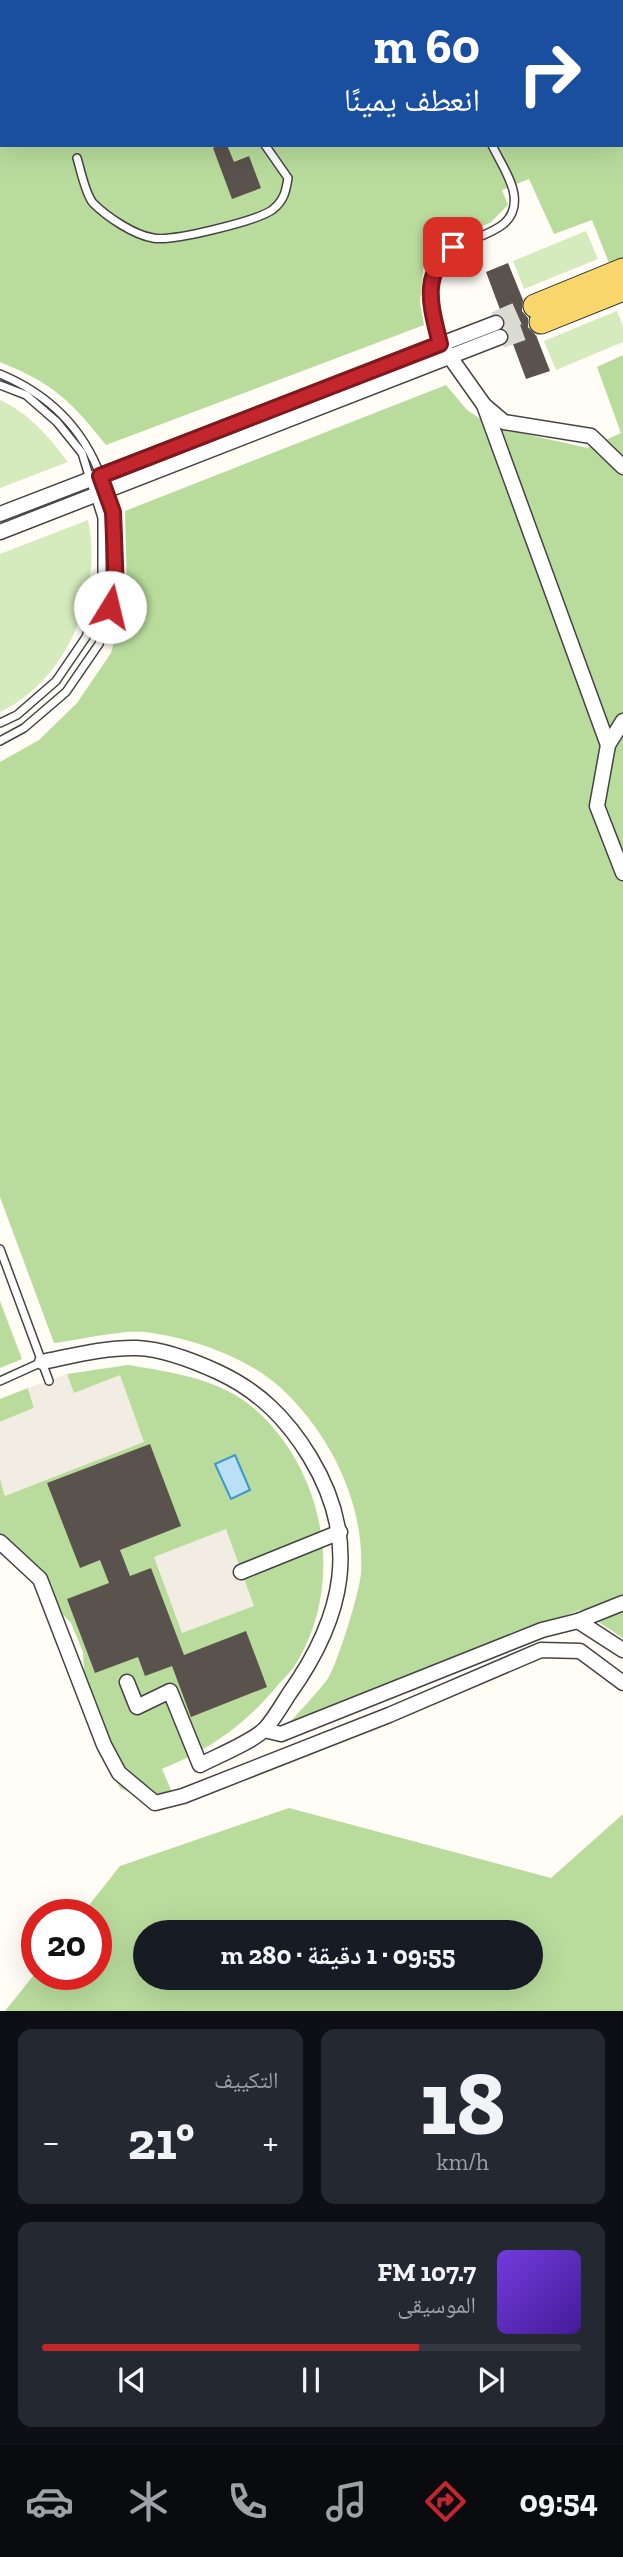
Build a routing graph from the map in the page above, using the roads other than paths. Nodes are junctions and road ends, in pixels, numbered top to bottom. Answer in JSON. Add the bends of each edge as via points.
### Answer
{"nodes":[{"id":1,"x":266,"y":147,"type":"edge"},
{"id":2,"x":493,"y":147,"type":"edge"},
{"id":3,"x":77,"y":158,"type":"dead end"},
{"id":4,"x":623,"y":270,"type":"edge"},
{"id":5,"x":623,"y":289,"type":"edge"},
{"id":6,"x":440,"y":344,"type":"junction"},
{"id":7,"x":452,"y":356,"type":"junction"},
{"id":8,"x":0,"y":374,"type":"edge"},
{"id":9,"x":0,"y":385,"type":"edge"},
{"id":10,"x":484,"y":405,"type":"junction"},
{"id":11,"x":623,"y":467,"type":"edge"},
{"id":12,"x":95,"y":478,"type":"junction"},
{"id":13,"x":101,"y":494,"type":"junction"},
{"id":14,"x":0,"y":514,"type":"edge"},
{"id":15,"x":0,"y":533,"type":"edge"},
{"id":16,"x":623,"y":721,"type":"edge"},
{"id":17,"x":0,"y":723,"type":"edge"},
{"id":18,"x":0,"y":741,"type":"edge"},
{"id":19,"x":608,"y":745,"type":"junction"},
{"id":20,"x":623,"y":873,"type":"edge"},
{"id":21,"x":0,"y":1249,"type":"edge"},
{"id":22,"x":42,"y":1362,"type":"junction"},
{"id":23,"x":0,"y":1381,"type":"edge"},
{"id":24,"x":50,"y":1381,"type":"dead end"},
{"id":25,"x":340,"y":1532,"type":"junction"},
{"id":26,"x":0,"y":1542,"type":"edge"},
{"id":27,"x":241,"y":1572,"type":"dead end"},
{"id":28,"x":623,"y":1604,"type":"edge"},
{"id":29,"x":578,"y":1621,"type":"junction"},
{"id":30,"x":623,"y":1650,"type":"edge"},
{"id":31,"x":127,"y":1682,"type":"dead end"},
{"id":32,"x":623,"y":1683,"type":"edge"},
{"id":33,"x":264,"y":1730,"type":"junction"}],
"edges":[{"from":1,"to":3,"type":"lane","via":[[288,178],[286,195],[271,210],[239,223],[153,238],[127,228],[92,202]]},
{"from":2,"to":6,"type":"lane","via":[[514,193],[514,206],[506,222],[453,247],[438,261],[430,298]]},
{"from":4,"to":5,"type":"main road","via":[[538,314]]},
{"from":6,"to":7,"type":"street"},
{"from":6,"to":7,"type":"street","via":[[498,330]]},
{"from":6,"to":12,"type":"street"},
{"from":7,"to":10,"type":"street"},
{"from":7,"to":13,"type":"street"},
{"from":8,"to":12,"type":"lane","via":[[29,386],[63,415],[91,450]]},
{"from":9,"to":12,"type":"lane","via":[[26,395],[57,422]]},
{"from":10,"to":11,"type":"street","via":[[505,422],[591,436]]},
{"from":10,"to":19,"type":"street"},
{"from":12,"to":13,"type":"lane"},
{"from":12,"to":14,"type":"street"},
{"from":13,"to":15,"type":"street"},
{"from":13,"to":17,"type":"lane","via":[[102,587],[86,637],[56,681],[17,715]]},
{"from":13,"to":18,"type":"lane","via":[[113,512],[116,589],[99,644],[66,692],[24,728]]},
{"from":16,"to":19,"type":"street"},
{"from":19,"to":20,"type":"street","via":[[597,806]]},
{"from":21,"to":22,"type":"lane"},
{"from":22,"to":23,"type":"lane"},
{"from":22,"to":24,"type":"lane"},
{"from":22,"to":25,"type":"street","via":[[138,1348],[191,1360],[234,1379],[265,1400],[295,1431],[327,1485]]},
{"from":25,"to":27,"type":"street"},
{"from":25,"to":33,"type":"street","via":[[340,1581],[330,1622],[307,1669]]},
{"from":26,"to":32,"type":"street","via":[[40,1579],[119,1773],[155,1803],[389,1715],[541,1650],[580,1651]]},
{"from":28,"to":29,"type":"street"},
{"from":29,"to":30,"type":"street"},
{"from":29,"to":33,"type":"street","via":[[542,1630],[281,1734]]},
{"from":31,"to":33,"type":"street","via":[[137,1707],[170,1690],[200,1765]]}]}
